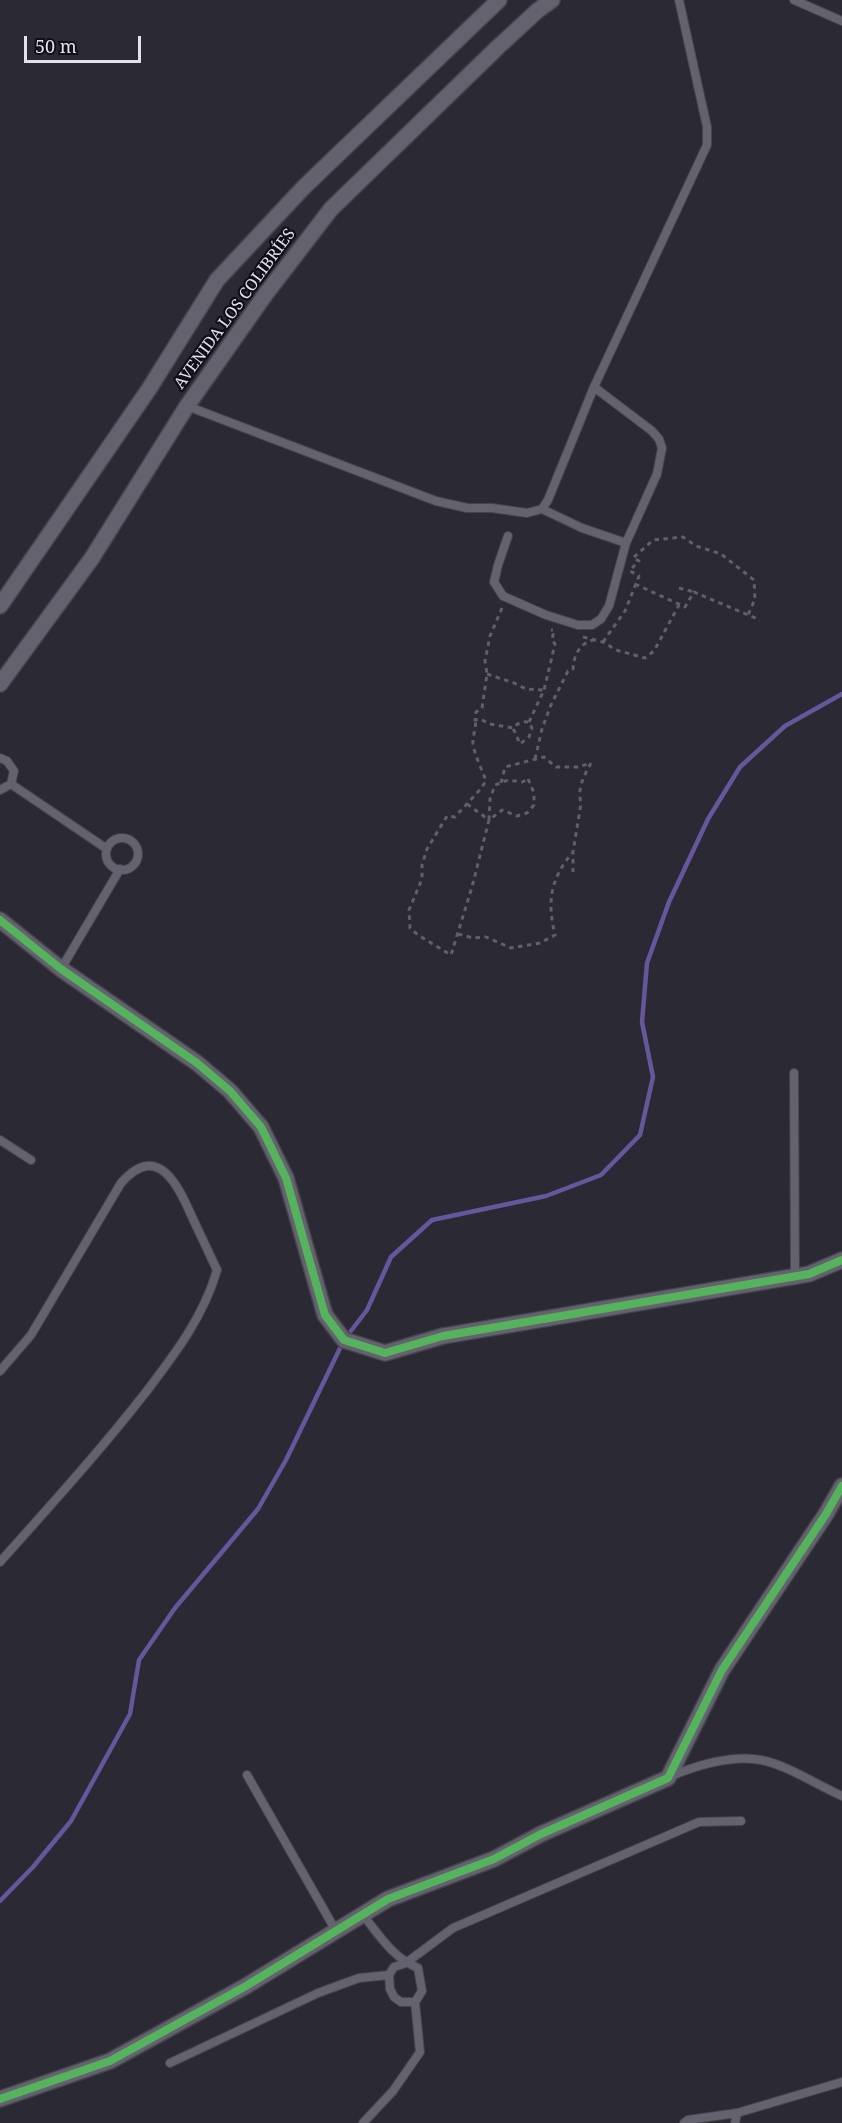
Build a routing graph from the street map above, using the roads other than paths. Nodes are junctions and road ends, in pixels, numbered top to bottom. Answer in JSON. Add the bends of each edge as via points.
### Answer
{"nodes":[{"id":1,"x":499,"y":0,"type":"edge"},
{"id":2,"x":552,"y":0,"type":"edge"},
{"id":3,"x":679,"y":0,"type":"edge"},
{"id":4,"x":794,"y":0,"type":"edge"},
{"id":5,"x":842,"y":21,"type":"edge"},
{"id":6,"x":594,"y":387,"type":"junction"},
{"id":7,"x":187,"y":406,"type":"junction"},
{"id":8,"x":542,"y":509,"type":"junction"},
{"id":9,"x":508,"y":536,"type":"dead end"},
{"id":10,"x":626,"y":543,"type":"junction"},
{"id":11,"x":0,"y":606,"type":"edge"},
{"id":12,"x":0,"y":684,"type":"edge"},
{"id":13,"x":0,"y":758,"type":"edge"},
{"id":14,"x":11,"y":784,"type":"junction"},
{"id":15,"x":0,"y":790,"type":"edge"},
{"id":16,"x":107,"y":849,"type":"junction"},
{"id":17,"x":120,"y":869,"type":"junction"},
{"id":18,"x":0,"y":921,"type":"edge"},
{"id":19,"x":61,"y":969,"type":"junction"},
{"id":20,"x":794,"y":1073,"type":"dead end"},
{"id":21,"x":0,"y":1140,"type":"edge"},
{"id":22,"x":32,"y":1160,"type":"dead end"},
{"id":23,"x":842,"y":1260,"type":"edge"},
{"id":24,"x":795,"y":1276,"type":"junction"},
{"id":25,"x":0,"y":1371,"type":"edge"},
{"id":26,"x":842,"y":1486,"type":"edge"},
{"id":27,"x":0,"y":1562,"type":"edge"},
{"id":28,"x":247,"y":1775,"type":"dead end"},
{"id":29,"x":668,"y":1778,"type":"junction"},
{"id":30,"x":842,"y":1796,"type":"edge"},
{"id":31,"x":741,"y":1821,"type":"dead end"},
{"id":32,"x":363,"y":1915,"type":"junction"},
{"id":33,"x":336,"y":1931,"type":"junction"},
{"id":34,"x":406,"y":1963,"type":"junction"},
{"id":35,"x":389,"y":1975,"type":"junction"},
{"id":36,"x":415,"y":2002,"type":"junction"},
{"id":37,"x":170,"y":2063,"type":"dead end"},
{"id":38,"x":842,"y":2082,"type":"edge"},
{"id":39,"x":0,"y":2099,"type":"edge"},
{"id":40,"x":737,"y":2113,"type":"junction"},
{"id":41,"x":363,"y":2123,"type":"edge"},
{"id":42,"x":684,"y":2123,"type":"edge"},
{"id":43,"x":735,"y":2123,"type":"edge"}],
"edges":[{"from":1,"to":11,"type":"street","name":"AVENIDA LOS COLIBRÍES","via":[[304,187],[217,280],[149,389]]},
{"from":2,"to":7,"type":"street","name":"AVENIDA LOS COLIBRÍES","via":[[537,10],[331,209]]},
{"from":3,"to":6,"type":"lane","via":[[707,127],[707,145]]},
{"from":4,"to":5,"type":"lane"},
{"from":6,"to":8,"type":"lane"},
{"from":6,"to":10,"type":"lane","via":[[652,431],[662,448],[657,474]]},
{"from":7,"to":8,"type":"lane","via":[[436,501],[527,513]]},
{"from":7,"to":12,"type":"street","name":"AVENIDA LOS COLIBRÍES","via":[[92,558]]},
{"from":8,"to":10,"type":"lane"},
{"from":9,"to":10,"type":"lane","via":[[495,582],[503,596],[578,625],[592,625],[609,606]]},
{"from":13,"to":14,"type":"lane","via":[[11,765]]},
{"from":14,"to":15,"type":"lane"},
{"from":14,"to":16,"type":"lane"},
{"from":16,"to":17,"type":"lane","via":[[110,864]]},
{"from":16,"to":17,"type":"lane","via":[[120,838],[135,845],[135,862]]},
{"from":17,"to":19,"type":"lane"},
{"from":18,"to":19,"type":"street"},
{"from":19,"to":24,"type":"street","via":[[197,1063],[230,1091],[261,1127],[286,1178],[325,1315],[344,1340],[385,1353],[443,1336]]},
{"from":20,"to":24,"type":"lane"},
{"from":21,"to":22,"type":"lane"},
{"from":23,"to":24,"type":"street"},
{"from":25,"to":27,"type":"lane","via":[[31,1335],[121,1183],[145,1166],[162,1169],[177,1183],[217,1270],[211,1292],[194,1325],[109,1439]]},
{"from":26,"to":29,"type":"street","via":[[722,1670]]},
{"from":28,"to":33,"type":"lane"},
{"from":29,"to":30,"type":"lane","via":[[692,1767],[760,1760]]},
{"from":29,"to":32,"type":"street","via":[[494,1859],[388,1899]]},
{"from":31,"to":34,"type":"lane","via":[[699,1822],[453,1928]]},
{"from":32,"to":33,"type":"street"},
{"from":32,"to":34,"type":"lane"},
{"from":33,"to":39,"type":"street","via":[[110,2061]]},
{"from":34,"to":35,"type":"lane","via":[[394,1967]]},
{"from":34,"to":36,"type":"lane","via":[[418,1968],[422,1980],[422,1991]]},
{"from":35,"to":36,"type":"lane","via":[[394,1997],[401,2002]]},
{"from":35,"to":37,"type":"lane","via":[[359,1978],[318,1993]]},
{"from":36,"to":41,"type":"lane","via":[[420,2052],[393,2091]]},
{"from":38,"to":40,"type":"lane"},
{"from":40,"to":42,"type":"lane"},
{"from":40,"to":43,"type":"lane"}]}
